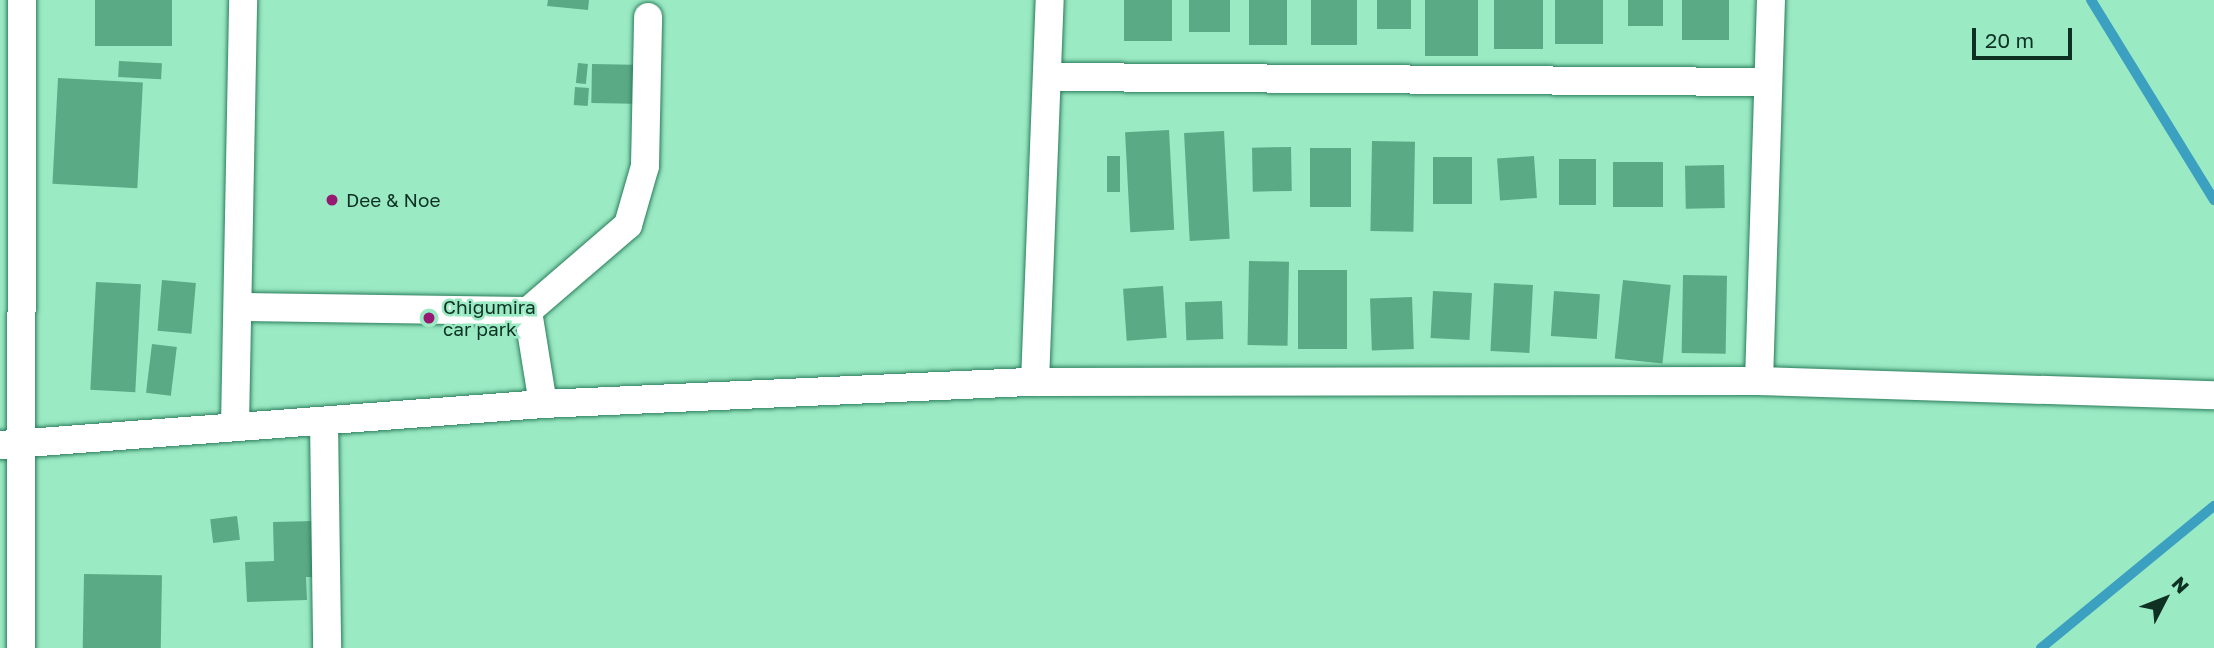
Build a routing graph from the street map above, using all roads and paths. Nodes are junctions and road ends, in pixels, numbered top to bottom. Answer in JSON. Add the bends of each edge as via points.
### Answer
{"nodes":[{"id":1,"x":22,"y":0,"type":"edge"},
{"id":2,"x":243,"y":0,"type":"edge"},
{"id":3,"x":1050,"y":0,"type":"edge"},
{"id":4,"x":1771,"y":0,"type":"edge"},
{"id":5,"x":648,"y":17,"type":"dead end"},
{"id":6,"x":1051,"y":77,"type":"junction"},
{"id":7,"x":1767,"y":82,"type":"junction"},
{"id":8,"x":240,"y":307,"type":"junction"},
{"id":9,"x":528,"y":311,"type":"junction"},
{"id":10,"x":1759,"y":381,"type":"junction"},
{"id":11,"x":1035,"y":382,"type":"junction"},
{"id":12,"x":2214,"y":395,"type":"edge"},
{"id":13,"x":543,"y":404,"type":"junction"},
{"id":14,"x":324,"y":422,"type":"junction"},
{"id":15,"x":235,"y":425,"type":"junction"},
{"id":16,"x":12,"y":444,"type":"edge"},
{"id":17,"x":21,"y":648,"type":"edge"},
{"id":18,"x":327,"y":648,"type":"edge"}],
"edges":[{"from":1,"to":16,"type":"street"},
{"from":2,"to":8,"type":"street"},
{"from":3,"to":6,"type":"street"},
{"from":4,"to":7,"type":"street"},
{"from":5,"to":9,"type":"street","via":[[645,166],[628,225]]},
{"from":6,"to":7,"type":"street"},
{"from":6,"to":11,"type":"street"},
{"from":7,"to":10,"type":"street"},
{"from":8,"to":9,"type":"street"},
{"from":8,"to":15,"type":"street"},
{"from":9,"to":13,"type":"street"},
{"from":10,"to":11,"type":"street"},
{"from":10,"to":12,"type":"street"},
{"from":11,"to":13,"type":"street"},
{"from":13,"to":14,"type":"street"},
{"from":14,"to":15,"type":"street"},
{"from":14,"to":18,"type":"street"},
{"from":15,"to":16,"type":"street"},
{"from":16,"to":17,"type":"street"}]}
